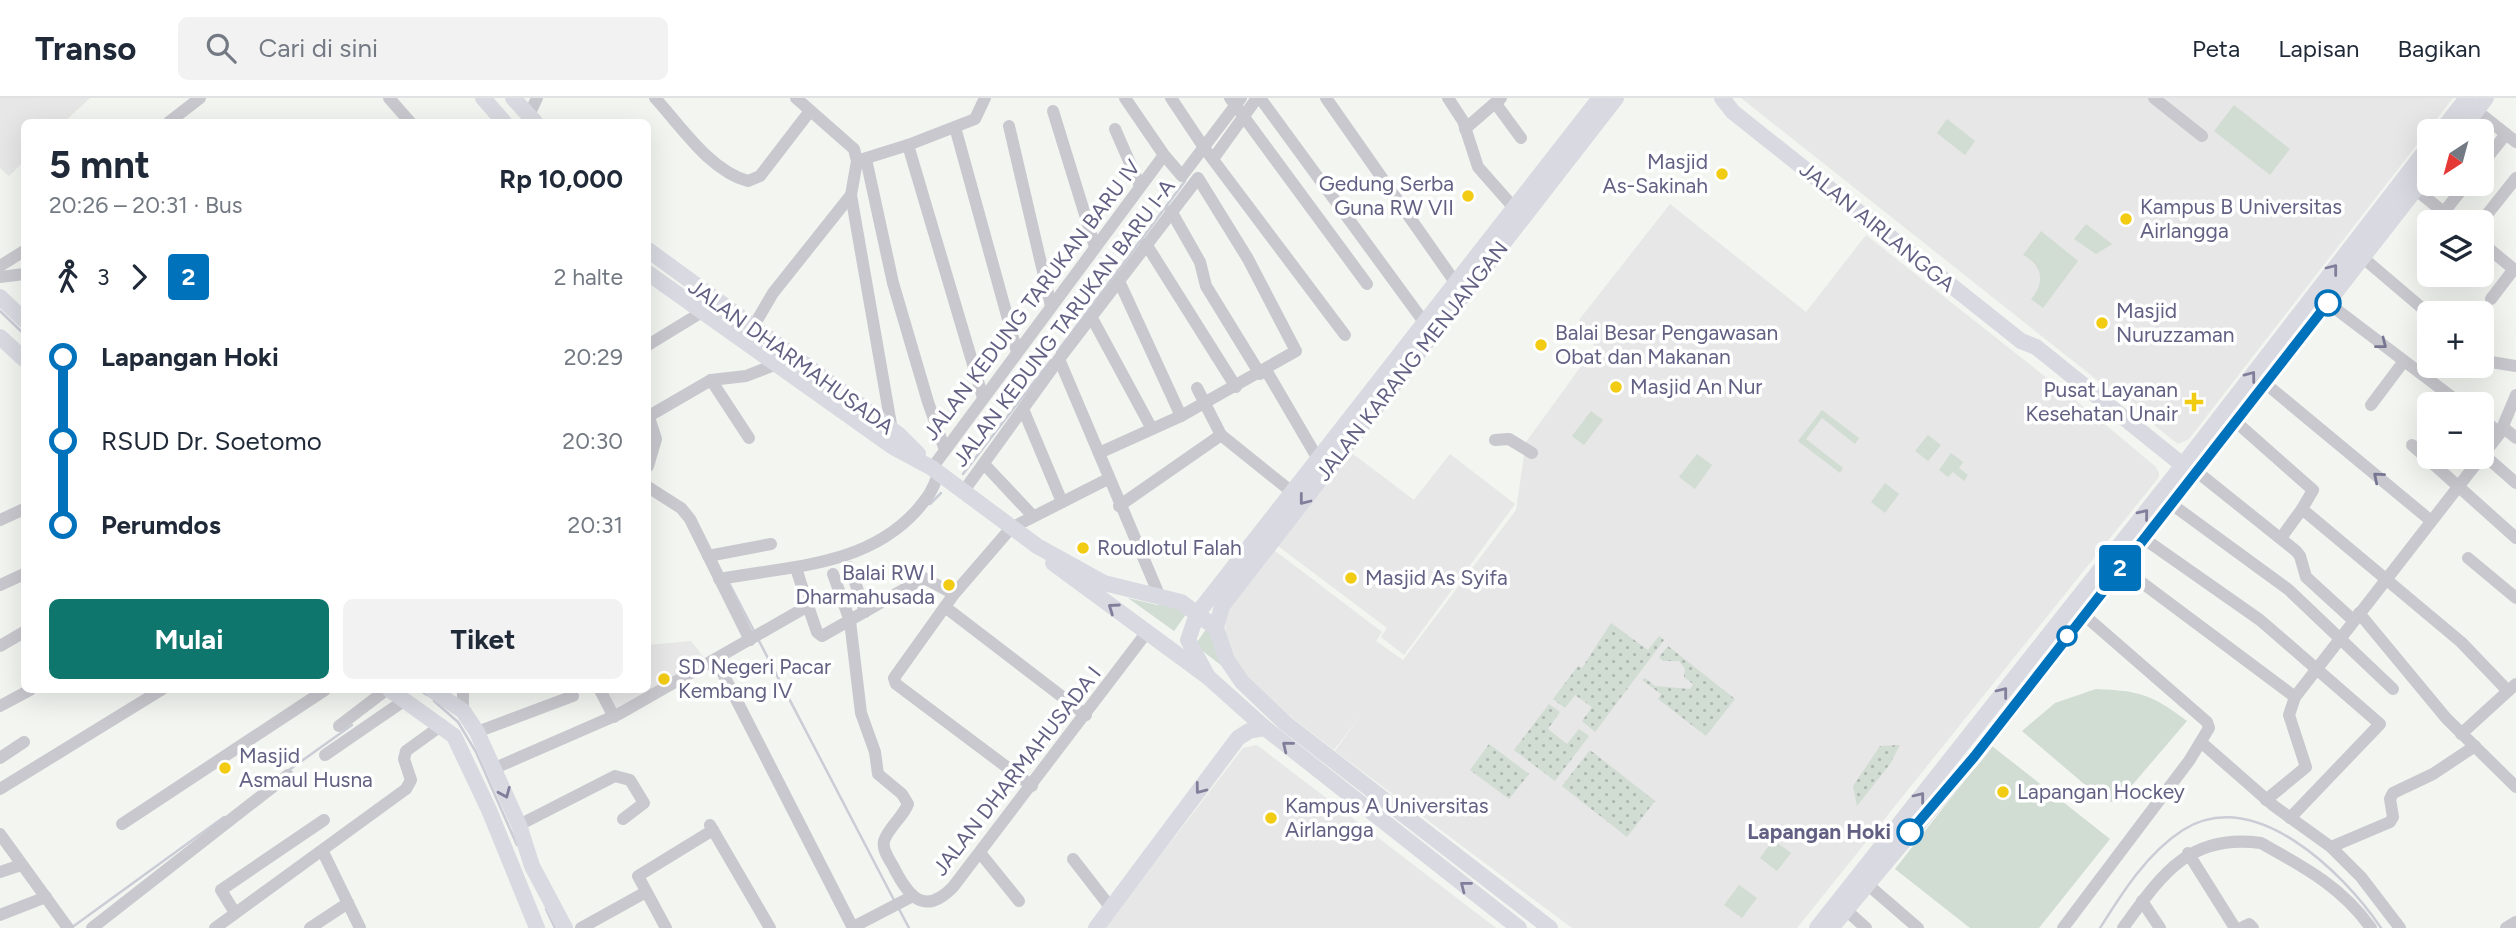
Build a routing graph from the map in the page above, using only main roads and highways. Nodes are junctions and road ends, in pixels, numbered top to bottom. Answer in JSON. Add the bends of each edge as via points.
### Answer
{"nodes":[{"id":1,"x":483,"y":98,"type":"edge"},
{"id":2,"x":513,"y":98,"type":"edge"},
{"id":3,"x":1600,"y":98,"type":"edge"},
{"id":4,"x":1616,"y":98,"type":"edge"},
{"id":5,"x":1707,"y":98,"type":"edge"},
{"id":6,"x":1722,"y":98,"type":"edge"},
{"id":7,"x":2477,"y":102,"type":"edge"},
{"id":8,"x":1733,"y":112,"type":"junction"},
{"id":9,"x":499,"y":119,"type":"edge"},
{"id":10,"x":532,"y":119,"type":"edge"},
{"id":11,"x":2456,"y":119,"type":"edge"},
{"id":12,"x":2468,"y":119,"type":"edge"},
{"id":13,"x":2417,"y":161,"type":"edge"},
{"id":14,"x":2417,"y":187,"type":"edge"},
{"id":15,"x":651,"y":252,"type":"edge"},
{"id":16,"x":1483,"y":259,"type":"junction"},
{"id":17,"x":651,"y":274,"type":"edge"},
{"id":18,"x":0,"y":297,"type":"edge"},
{"id":19,"x":21,"y":317,"type":"edge"},
{"id":20,"x":2291,"y":323,"type":"junction"},
{"id":21,"x":2305,"y":334,"type":"junction"},
{"id":22,"x":0,"y":337,"type":"edge"},
{"id":23,"x":21,"y":356,"type":"edge"},
{"id":24,"x":935,"y":471,"type":"junction"},
{"id":25,"x":2187,"y":472,"type":"junction"},
{"id":26,"x":1037,"y":546,"type":"junction"},
{"id":27,"x":1224,"y":580,"type":"junction"},
{"id":28,"x":1181,"y":602,"type":"junction"},
{"id":29,"x":1197,"y":614,"type":"junction"},
{"id":30,"x":1216,"y":628,"type":"junction"},
{"id":31,"x":2054,"y":640,"type":"junction"},
{"id":32,"x":1208,"y":677,"type":"junction"},
{"id":33,"x":393,"y":693,"type":"edge"},
{"id":34,"x":436,"y":693,"type":"edge"},
{"id":35,"x":1265,"y":728,"type":"junction"},
{"id":36,"x":1967,"y":751,"type":"junction"},
{"id":37,"x":537,"y":928,"type":"edge"},
{"id":38,"x":565,"y":928,"type":"edge"},
{"id":39,"x":1096,"y":928,"type":"edge"},
{"id":40,"x":1520,"y":928,"type":"edge"},
{"id":41,"x":1550,"y":928,"type":"edge"},
{"id":42,"x":1817,"y":928,"type":"edge"},
{"id":43,"x":1831,"y":928,"type":"edge"}],
"edges":[{"from":1,"to":9,"type":"main road"},
{"from":2,"to":10,"type":"main road"},
{"from":3,"to":16,"type":"main road","name":"JALAN KARANG MENJANGAN","via":[[1515,209]]},
{"from":4,"to":16,"type":"main road","name":"JALAN KARANG MENJANGAN"},
{"from":5,"to":8,"type":"main road","name":"JALAN AIRLANGGA"},
{"from":6,"to":8,"type":"main road","name":"JALAN AIRLANGGA"},
{"from":7,"to":11,"type":"main road"},
{"from":7,"to":12,"type":"main road"},
{"from":8,"to":25,"type":"main road","name":"JALAN AIRLANGGA","via":[[2021,341],[2036,347]]},
{"from":20,"to":13,"type":"main road","one_way":true},
{"from":14,"to":21,"type":"main road"},
{"from":15,"to":24,"type":"main road","name":"JALAN DHARMAHUSADA","via":[[892,430]]},
{"from":16,"to":27,"type":"main road","name":"JALAN KARANG MENJANGAN","via":[[1455,282]]},
{"from":16,"to":30,"type":"main road","name":"JALAN KARANG MENJANGAN","one_way":true,"via":[[1222,606]]},
{"from":17,"to":24,"type":"main road","name":"JALAN DHARMAHUSADA","via":[[893,447]]},
{"from":18,"to":19,"type":"main road"},
{"from":20,"to":21,"type":"main road"},
{"from":25,"to":20,"type":"main road","one_way":true},
{"from":21,"to":25,"type":"main road","via":[[2236,422]]},
{"from":22,"to":23,"type":"main road"},
{"from":24,"to":26,"type":"main road","name":"JALAN DHARMAHUSADA"},
{"from":31,"to":25,"type":"main road","one_way":true},
{"from":25,"to":31,"type":"main road","via":[[2170,503],[2084,615]]},
{"from":26,"to":28,"type":"main road","name":"JALAN DHARMAHUSADA","via":[[1104,583]]},
{"from":32,"to":26,"type":"main road","name":"JALAN DHARMAHUSADA","one_way":true,"via":[[1059,569]]},
{"from":27,"to":28,"type":"main road"},
{"from":27,"to":29,"type":"main road","name":"JALAN KARANG MENJANGAN"},
{"from":28,"to":29,"type":"main road"},
{"from":29,"to":30,"type":"main road"},
{"from":29,"to":32,"type":"main road","via":[[1188,640]]},
{"from":30,"to":41,"type":"main road","via":[[1227,660],[1242,682],[1284,723]]},
{"from":31,"to":36,"type":"main road"},
{"from":32,"to":35,"type":"main road"},
{"from":33,"to":37,"type":"main road","via":[[454,736]]},
{"from":34,"to":38,"type":"main road","one_way":true,"via":[[463,711],[477,732],[533,866]]},
{"from":35,"to":39,"type":"main road","one_way":true,"via":[[1238,738]]},
{"from":40,"to":35,"type":"main road","one_way":true},
{"from":42,"to":36,"type":"main road","one_way":true},
{"from":36,"to":43,"type":"main road"}]}
